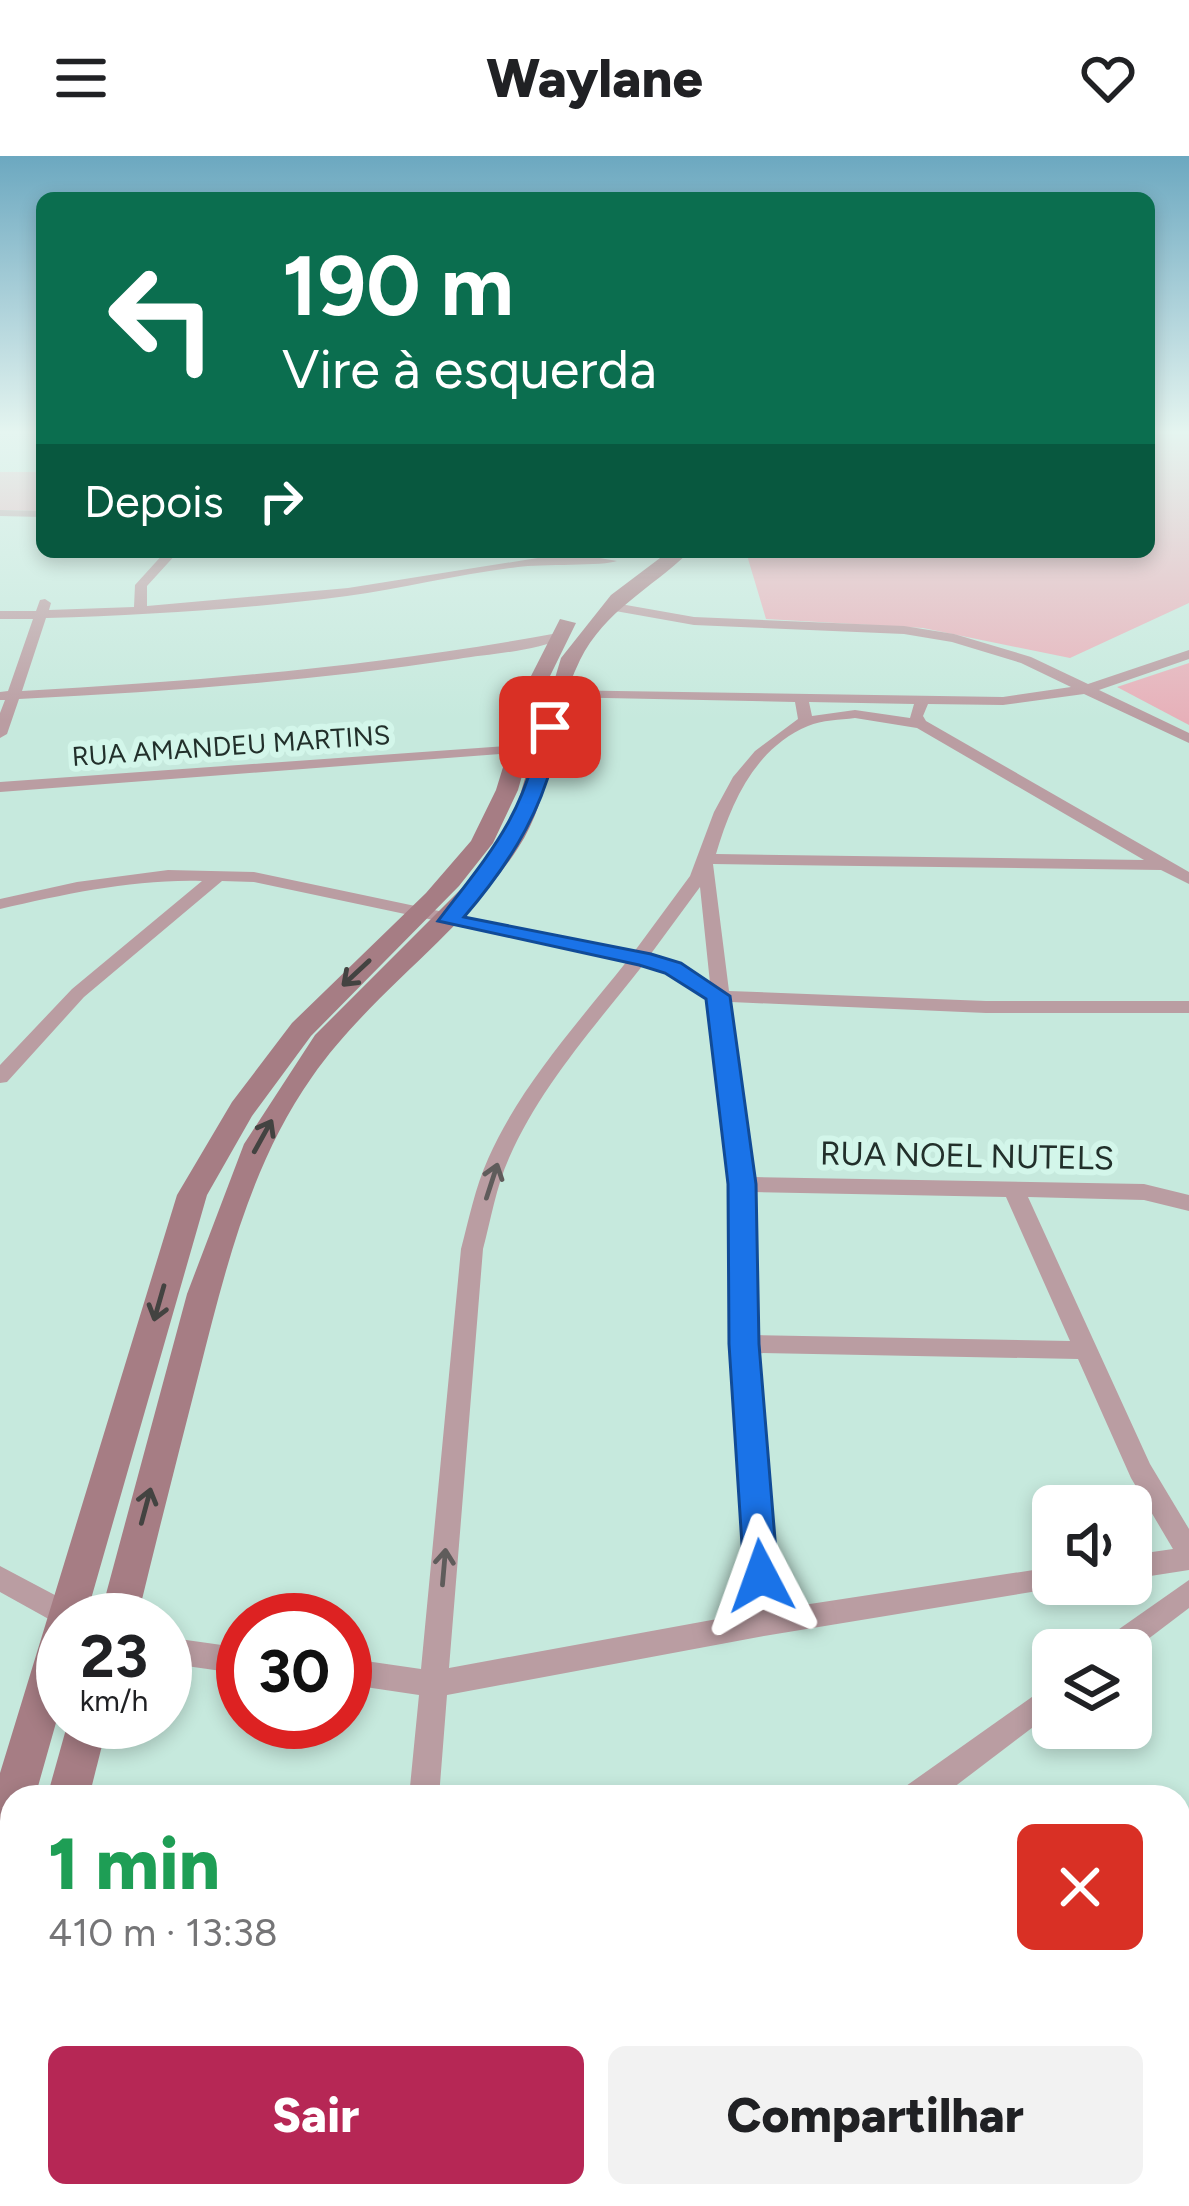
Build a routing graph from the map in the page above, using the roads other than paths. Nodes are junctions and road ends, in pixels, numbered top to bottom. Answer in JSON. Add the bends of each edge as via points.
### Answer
{"nodes":[{"id":1,"x":165,"y":558,"type":"edge"},
{"id":2,"x":488,"y":558,"type":"edge"},
{"id":3,"x":645,"y":558,"type":"edge"},
{"id":4,"x":659,"y":558,"type":"edge"},
{"id":5,"x":615,"y":560,"type":"edge"},
{"id":6,"x":0,"y":603,"type":"edge"},
{"id":7,"x":140,"y":603,"type":"junction"},
{"id":8,"x":610,"y":606,"type":"junction"},
{"id":9,"x":43,"y":609,"type":"junction"},
{"id":10,"x":0,"y":615,"type":"edge"},
{"id":11,"x":558,"y":637,"type":"junction"},
{"id":12,"x":488,"y":651,"type":"junction"},
{"id":13,"x":1189,"y":653,"type":"edge"},
{"id":14,"x":551,"y":680,"type":"junction"},
{"id":15,"x":1088,"y":689,"type":"junction"},
{"id":16,"x":8,"y":696,"type":"edge"},
{"id":17,"x":801,"y":698,"type":"junction"},
{"id":18,"x":923,"y":700,"type":"junction"},
{"id":19,"x":806,"y":721,"type":"junction"},
{"id":20,"x":921,"y":724,"type":"junction"},
{"id":21,"x":0,"y":734,"type":"edge"},
{"id":22,"x":1189,"y":739,"type":"edge"},
{"id":23,"x":527,"y":754,"type":"junction"},
{"id":24,"x":0,"y":787,"type":"edge"},
{"id":25,"x":706,"y":862,"type":"junction"},
{"id":26,"x":1165,"y":865,"type":"junction"},
{"id":27,"x":219,"y":875,"type":"junction"},
{"id":28,"x":1189,"y":879,"type":"edge"},
{"id":29,"x":0,"y":904,"type":"edge"},
{"id":30,"x":434,"y":918,"type":"junction"},
{"id":31,"x":643,"y":959,"type":"junction"},
{"id":32,"x":718,"y":996,"type":"junction"},
{"id":33,"x":1189,"y":1007,"type":"edge"},
{"id":34,"x":0,"y":1077,"type":"edge"},
{"id":35,"x":742,"y":1184,"type":"junction"},
{"id":36,"x":1013,"y":1188,"type":"junction"},
{"id":37,"x":1189,"y":1203,"type":"edge"},
{"id":38,"x":744,"y":1344,"type":"junction"},
{"id":39,"x":1084,"y":1350,"type":"junction"},
{"id":40,"x":1189,"y":1556,"type":"edge"},
{"id":41,"x":1152,"y":1563,"type":"edge"},
{"id":42,"x":0,"y":1578,"type":"edge"},
{"id":43,"x":1032,"y":1582,"type":"edge"},
{"id":44,"x":1189,"y":1592,"type":"edge"},
{"id":45,"x":76,"y":1593,"type":"edge"},
{"id":46,"x":125,"y":1593,"type":"edge"},
{"id":47,"x":36,"y":1601,"type":"edge"},
{"id":48,"x":764,"y":1623,"type":"junction"},
{"id":49,"x":1140,"y":1629,"type":"edge"},
{"id":50,"x":372,"y":1676,"type":"edge"},
{"id":51,"x":434,"y":1684,"type":"junction"},
{"id":52,"x":1032,"y":1710,"type":"edge"},
{"id":53,"x":36,"y":1726,"type":"edge"},
{"id":54,"x":81,"y":1749,"type":"edge"},
{"id":55,"x":18,"y":1785,"type":"edge"},
{"id":56,"x":71,"y":1785,"type":"edge"},
{"id":57,"x":425,"y":1785,"type":"edge"},
{"id":58,"x":933,"y":1785,"type":"edge"}],
"edges":[{"from":1,"to":7,"type":"street","via":[[150,570]]},
{"from":2,"to":7,"type":"street"},
{"from":3,"to":5,"type":"main road"},
{"from":4,"to":8,"type":"main road"},
{"from":5,"to":7,"type":"street","via":[[347,592]]},
{"from":5,"to":11,"type":"main road"},
{"from":6,"to":9,"type":"street"},
{"from":7,"to":9,"type":"street"},
{"from":8,"to":14,"type":"main road"},
{"from":8,"to":15,"type":"street","via":[[694,621],[920,632],[1026,660]]},
{"from":9,"to":10,"type":"street"},
{"from":9,"to":16,"type":"street"},
{"from":11,"to":12,"type":"street"},
{"from":11,"to":14,"type":"main road"},
{"from":12,"to":14,"type":"street","via":[[510,653]]},
{"from":12,"to":16,"type":"street","via":[[233,682]]},
{"from":13,"to":15,"type":"street"},
{"from":14,"to":17,"type":"street"},
{"from":14,"to":23,"type":"main road"},
{"from":15,"to":18,"type":"street"},
{"from":15,"to":22,"type":"street"},
{"from":16,"to":21,"type":"street"},
{"from":17,"to":18,"type":"street"},
{"from":17,"to":19,"type":"street"},
{"from":18,"to":20,"type":"street"},
{"from":19,"to":20,"type":"street","via":[[855,714]]},
{"from":19,"to":25,"type":"street","via":[[740,770]]},
{"from":20,"to":26,"type":"street"},
{"from":23,"to":24,"type":"street","name":"RUA AMANDEU MARTINS"},
{"from":23,"to":30,"type":"main road"},
{"from":25,"to":26,"type":"street"},
{"from":25,"to":31,"type":"street"},
{"from":25,"to":32,"type":"street"},
{"from":26,"to":28,"type":"street"},
{"from":27,"to":29,"type":"street","via":[[77,887]]},
{"from":27,"to":30,"type":"street","via":[[311,886]]},
{"from":27,"to":34,"type":"street","via":[[78,993]]},
{"from":30,"to":31,"type":"street"},
{"from":30,"to":45,"type":"main road","one_way":true,"via":[[288,1045],[223,1135],[193,1195]]},
{"from":46,"to":30,"type":"main road","one_way":true,"via":[[232,1194],[302,1071]]},
{"from":31,"to":32,"type":"street"},
{"from":51,"to":31,"type":"street","one_way":true,"via":[[472,1249],[489,1187],[538,1092]]},
{"from":32,"to":33,"type":"street"},
{"from":32,"to":35,"type":"street"},
{"from":35,"to":36,"type":"street","name":"RUA NOEL NUTELS"},
{"from":35,"to":38,"type":"street"},
{"from":36,"to":37,"type":"street","name":"RUA NOEL NUTELS","via":[[1144,1192]]},
{"from":36,"to":39,"type":"street"},
{"from":38,"to":39,"type":"street"},
{"from":38,"to":48,"type":"street"},
{"from":39,"to":40,"type":"street"},
{"from":40,"to":41,"type":"street"},
{"from":42,"to":47,"type":"street"},
{"from":43,"to":48,"type":"street"},
{"from":44,"to":49,"type":"street"},
{"from":48,"to":51,"type":"street"},
{"from":50,"to":51,"type":"street"},
{"from":51,"to":57,"type":"street"},
{"from":52,"to":58,"type":"street"},
{"from":53,"to":55,"type":"main road"},
{"from":54,"to":56,"type":"main road"}]}
